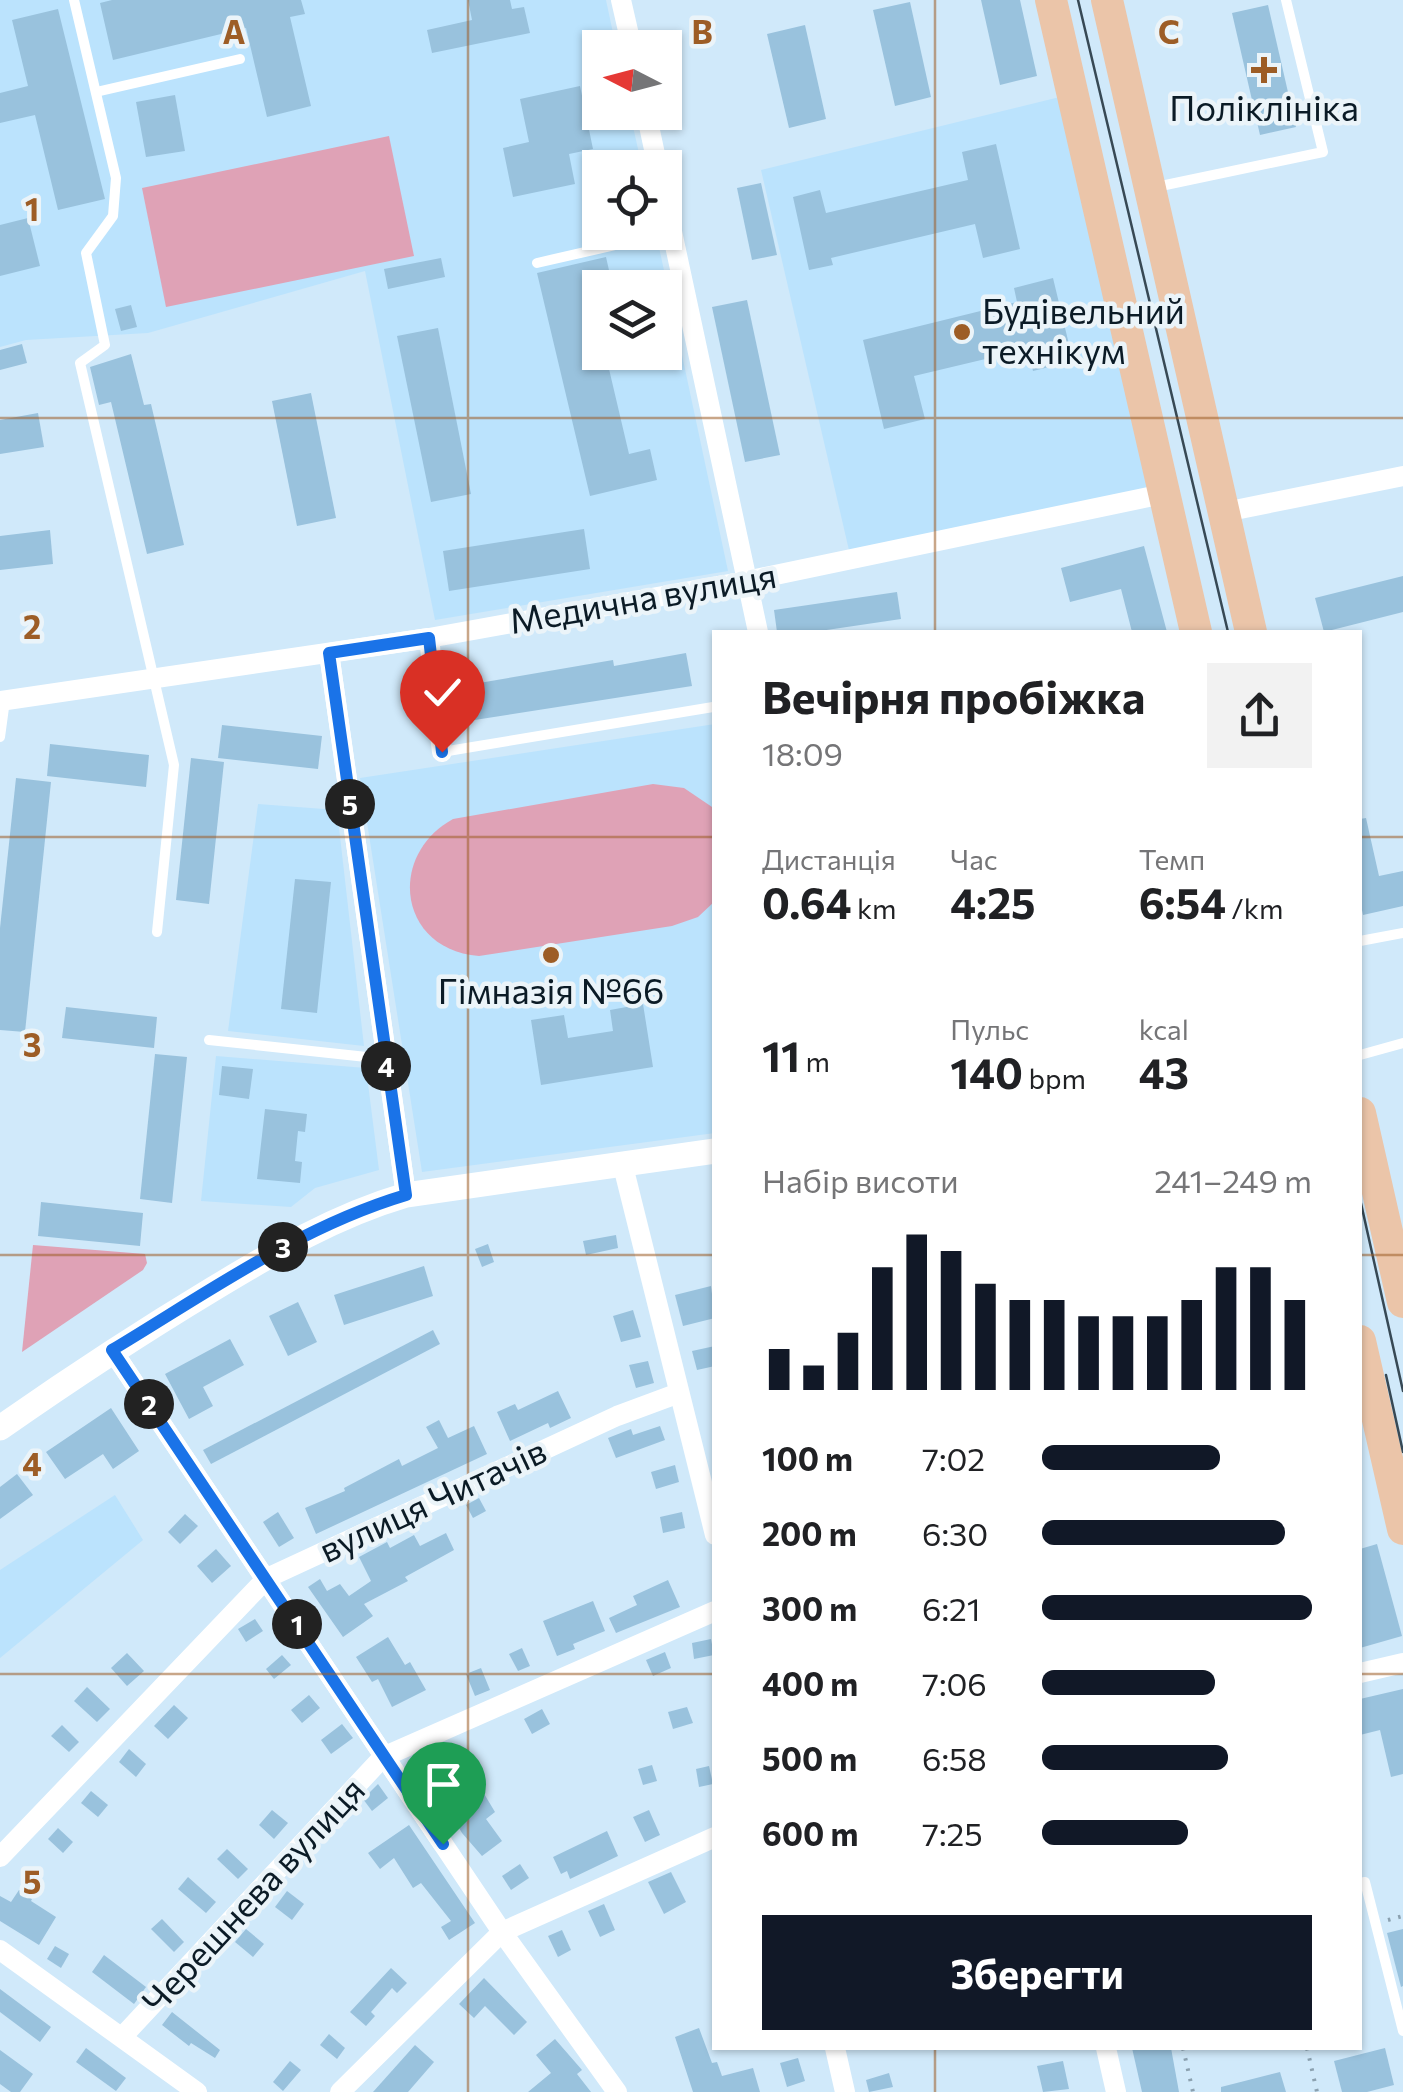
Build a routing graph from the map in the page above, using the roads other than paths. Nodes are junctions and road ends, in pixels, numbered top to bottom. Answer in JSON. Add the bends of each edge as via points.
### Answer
{"nodes":[{"id":1,"x":74,"y":0,"type":"edge"},
{"id":2,"x":621,"y":0,"type":"edge"},
{"id":3,"x":1050,"y":0,"type":"edge"},
{"id":4,"x":1107,"y":0,"type":"edge"},
{"id":5,"x":1286,"y":0,"type":"edge"},
{"id":6,"x":628,"y":30,"type":"edge"},
{"id":7,"x":240,"y":60,"type":"dead end"},
{"id":8,"x":96,"y":92,"type":"junction"},
{"id":9,"x":1150,"y":188,"type":"junction"},
{"id":10,"x":594,"y":250,"type":"edge"},
{"id":11,"x":676,"y":250,"type":"edge"},
{"id":12,"x":537,"y":263,"type":"dead end"},
{"id":13,"x":1403,"y":476,"type":"edge"},
{"id":14,"x":1163,"y":494,"type":"junction"},
{"id":15,"x":1224,"y":512,"type":"junction"},
{"id":16,"x":746,"y":581,"type":"junction"},
{"id":17,"x":758,"y":630,"type":"edge"},
{"id":18,"x":1196,"y":630,"type":"edge"},
{"id":19,"x":1251,"y":630,"type":"edge"},
{"id":20,"x":429,"y":638,"type":"junction"},
{"id":21,"x":329,"y":653,"type":"junction"},
{"id":22,"x":154,"y":680,"type":"junction"},
{"id":23,"x":2,"y":701,"type":"edge"},
{"id":24,"x":712,"y":708,"type":"edge"},
{"id":25,"x":0,"y":737,"type":"edge"},
{"id":26,"x":157,"y":932,"type":"dead end"},
{"id":27,"x":1403,"y":932,"type":"edge"},
{"id":28,"x":1362,"y":941,"type":"edge"},
{"id":29,"x":210,"y":1040,"type":"dead end"},
{"id":30,"x":1403,"y":1043,"type":"edge"},
{"id":31,"x":1362,"y":1053,"type":"edge"},
{"id":32,"x":385,"y":1060,"type":"junction"},
{"id":33,"x":1362,"y":1122,"type":"edge"},
{"id":34,"x":712,"y":1151,"type":"edge"},
{"id":35,"x":622,"y":1162,"type":"junction"},
{"id":36,"x":406,"y":1195,"type":"junction"},
{"id":37,"x":1403,"y":1302,"type":"edge"},
{"id":38,"x":112,"y":1350,"type":"junction"},
{"id":39,"x":1362,"y":1350,"type":"edge"},
{"id":40,"x":679,"y":1393,"type":"junction"},
{"id":41,"x":0,"y":1428,"type":"edge"},
{"id":42,"x":712,"y":1523,"type":"edge"},
{"id":43,"x":1403,"y":1528,"type":"edge"},
{"id":44,"x":267,"y":1578,"type":"junction"},
{"id":45,"x":712,"y":1612,"type":"edge"},
{"id":46,"x":1403,"y":1663,"type":"edge"},
{"id":47,"x":1362,"y":1673,"type":"edge"},
{"id":48,"x":384,"y":1757,"type":"junction"},
{"id":49,"x":712,"y":1838,"type":"edge"},
{"id":50,"x":0,"y":1856,"type":"edge"},
{"id":51,"x":1362,"y":1883,"type":"edge"},
{"id":52,"x":502,"y":1932,"type":"junction"},
{"id":53,"x":0,"y":1950,"type":"edge"},
{"id":54,"x":1403,"y":2032,"type":"edge"},
{"id":55,"x":123,"y":2036,"type":"junction"},
{"id":56,"x":836,"y":2050,"type":"edge"},
{"id":57,"x":1106,"y":2050,"type":"edge"},
{"id":58,"x":196,"y":2092,"type":"edge"},
{"id":59,"x":340,"y":2092,"type":"edge"},
{"id":60,"x":618,"y":2092,"type":"edge"},
{"id":61,"x":846,"y":2092,"type":"edge"},
{"id":62,"x":1116,"y":2092,"type":"edge"}],
"edges":[{"from":1,"to":8,"type":"lane"},
{"from":2,"to":6,"type":"street"},
{"from":3,"to":14,"type":"main road"},
{"from":4,"to":9,"type":"main road"},
{"from":5,"to":9,"type":"lane","via":[[1324,152]]},
{"from":7,"to":8,"type":"lane"},
{"from":8,"to":22,"type":"lane","via":[[116,178],[113,216],[86,253],[105,345],[80,363]]},
{"from":9,"to":15,"type":"main road"},
{"from":10,"to":12,"type":"lane"},
{"from":11,"to":16,"type":"street"},
{"from":13,"to":15,"type":"street"},
{"from":14,"to":16,"type":"street","name":"Медична вулиця"},
{"from":14,"to":18,"type":"main road"},
{"from":15,"to":19,"type":"main road"},
{"from":16,"to":17,"type":"street"},
{"from":16,"to":20,"type":"street","name":"Медична вулиця"},
{"from":20,"to":21,"type":"street","name":"Медична вулиця"},
{"from":20,"to":24,"type":"lane","via":[[442,752]]},
{"from":21,"to":22,"type":"street","name":"Медична вулиця"},
{"from":21,"to":32,"type":"street"},
{"from":22,"to":23,"type":"street","name":"Медична вулиця"},
{"from":22,"to":26,"type":"lane","via":[[174,765]]},
{"from":23,"to":25,"type":"lane"},
{"from":27,"to":28,"type":"lane"},
{"from":29,"to":32,"type":"lane"},
{"from":30,"to":31,"type":"lane"},
{"from":32,"to":36,"type":"street"},
{"from":33,"to":37,"type":"main road"},
{"from":34,"to":35,"type":"street"},
{"from":35,"to":36,"type":"street"},
{"from":35,"to":40,"type":"street"},
{"from":36,"to":38,"type":"street","via":[[301,1237]]},
{"from":38,"to":41,"type":"street"},
{"from":38,"to":44,"type":"street"},
{"from":39,"to":43,"type":"main road"},
{"from":40,"to":42,"type":"street"},
{"from":40,"to":44,"type":"street","name":"вулиця Читачів"},
{"from":44,"to":48,"type":"street"},
{"from":44,"to":50,"type":"street","name":"вулиця Читачів"},
{"from":45,"to":48,"type":"street","name":"Черешнева вулиця"},
{"from":46,"to":47,"type":"street"},
{"from":48,"to":52,"type":"street"},
{"from":48,"to":55,"type":"street","name":"Черешнева вулиця"},
{"from":49,"to":52,"type":"street"},
{"from":51,"to":54,"type":"lane"},
{"from":52,"to":59,"type":"street"},
{"from":52,"to":60,"type":"street"},
{"from":53,"to":55,"type":"street"},
{"from":55,"to":58,"type":"street"},
{"from":56,"to":61,"type":"street"},
{"from":57,"to":62,"type":"street"}]}
